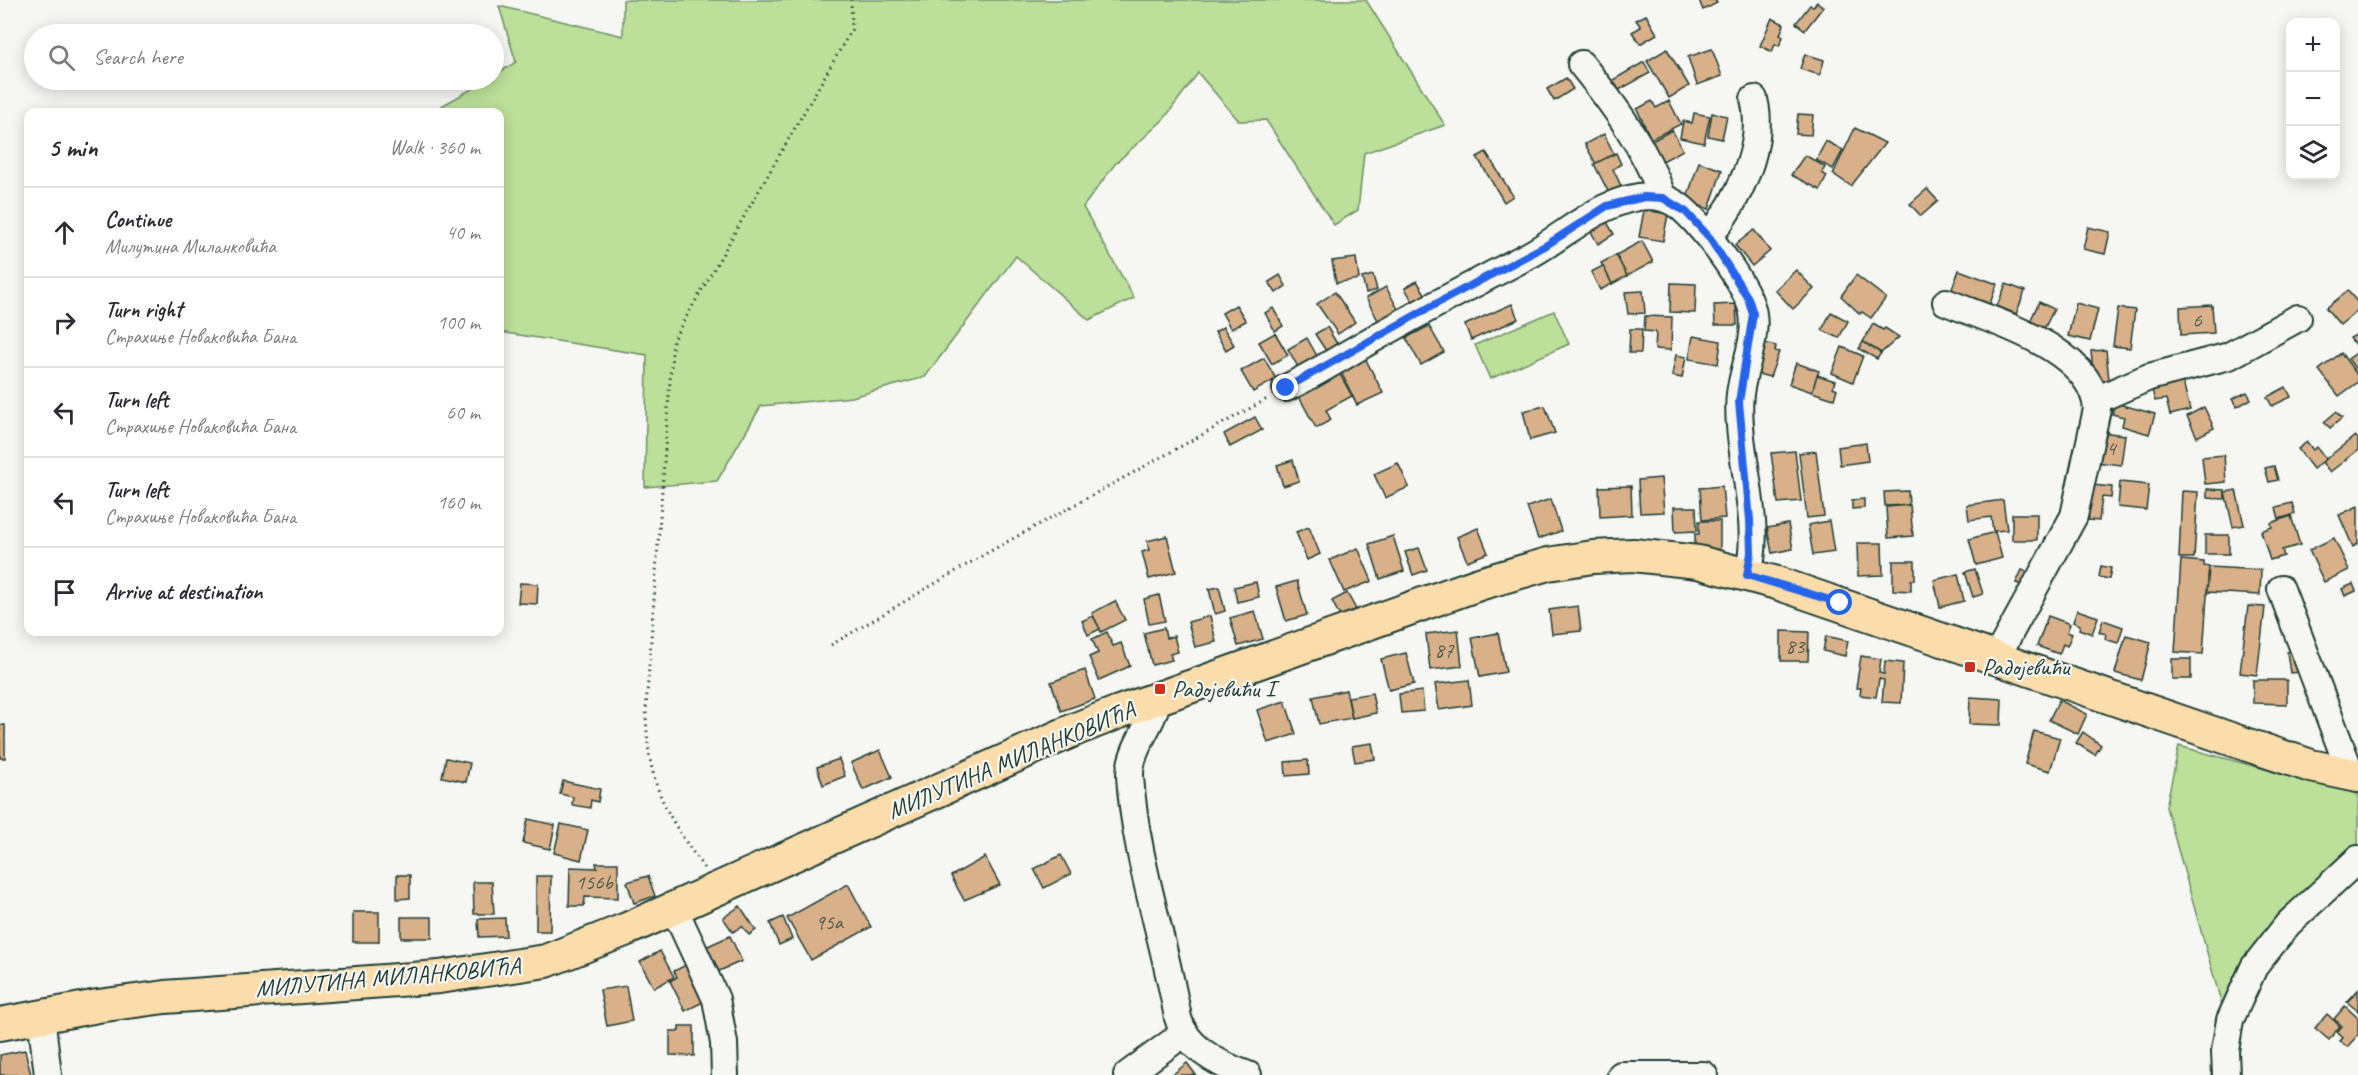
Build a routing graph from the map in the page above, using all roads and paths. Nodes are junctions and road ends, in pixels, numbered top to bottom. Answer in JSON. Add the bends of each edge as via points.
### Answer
{"nodes":[{"id":1,"x":851,"y":0,"type":"edge"},
{"id":2,"x":1581,"y":64,"type":"dead end"},
{"id":3,"x":1754,"y":99,"type":"dead end"},
{"id":4,"x":1663,"y":198,"type":"junction"},
{"id":5,"x":1709,"y":237,"type":"junction"},
{"id":6,"x":1946,"y":302,"type":"dead end"},
{"id":7,"x":2298,"y":318,"type":"dead end"},
{"id":8,"x":1286,"y":388,"type":"joint"},
{"id":9,"x":2096,"y":400,"type":"junction"},
{"id":10,"x":1747,"y":575,"type":"junction"},
{"id":11,"x":2281,"y":589,"type":"dead end"},
{"id":12,"x":831,"y":645,"type":"dead end"},
{"id":13,"x":1996,"y":658,"type":"junction"},
{"id":14,"x":1156,"y":699,"type":"junction"},
{"id":15,"x":2354,"y":775,"type":"edge"},
{"id":16,"x":2358,"y":859,"type":"edge"},
{"id":17,"x":719,"y":888,"type":"junction"},
{"id":18,"x":674,"y":908,"type":"junction"},
{"id":19,"x":41,"y":1016,"type":"junction"},
{"id":20,"x":0,"y":1024,"type":"edge"},
{"id":21,"x":1183,"y":1034,"type":"junction"},
{"id":22,"x":48,"y":1075,"type":"edge"},
{"id":23,"x":724,"y":1075,"type":"edge"},
{"id":24,"x":1127,"y":1075,"type":"edge"},
{"id":25,"x":1248,"y":1075,"type":"edge"},
{"id":26,"x":1621,"y":1075,"type":"edge"},
{"id":27,"x":1704,"y":1075,"type":"edge"},
{"id":28,"x":2226,"y":1075,"type":"edge"}],
"edges":[{"from":1,"to":17,"type":"path","via":[[852,30],[673,340],[646,736],[660,799]]},
{"from":2,"to":4,"type":"street","via":[[1630,128],[1648,159]]},
{"from":3,"to":5,"type":"street","via":[[1758,125],[1752,153],[1731,202]]},
{"from":4,"to":5,"type":"street","via":[[1686,212]]},
{"from":4,"to":8,"type":"street","via":[[1644,197],[1607,206],[1545,246]]},
{"from":5,"to":10,"type":"street","via":[[1748,298],[1753,314],[1739,402],[1750,520]]},
{"from":6,"to":9,"type":"street","via":[[2047,345],[2084,373]]},
{"from":7,"to":9,"type":"street","via":[[2229,356],[2149,377]]},
{"from":8,"to":12,"type":"path","via":[[996,548]]},
{"from":9,"to":13,"type":"street","via":[[2074,516]]},
{"from":10,"to":13,"type":"main road","name":"МИЛУТИНА МИЛАНКОВИЋА"},
{"from":10,"to":14,"type":"main road","name":"МИЛУТИНА МИЛАНКОВИЋА","via":[[1698,562],[1651,556],[1593,557],[1548,564],[1418,605]]},
{"from":11,"to":15,"type":"street"},
{"from":13,"to":15,"type":"main road","name":"МИЛУТИНА МИЛАНКОВИЋА","via":[[2311,766]]},
{"from":14,"to":17,"type":"main road","name":"МИЛУТИНА МИЛАНКОВИЋА","via":[[1076,729]]},
{"from":14,"to":21,"type":"street","via":[[1154,711],[1136,744],[1130,775],[1147,884]]},
{"from":16,"to":28,"type":"street","via":[[2288,924],[2254,967],[2230,1020]]},
{"from":17,"to":18,"type":"main road","name":"МИЛУТИНА МИЛАНКОВИЋА"},
{"from":18,"to":19,"type":"main road","name":"МИЛУТИНА МИЛАНКОВИЋА","via":[[561,956],[525,966],[439,977],[165,997]]},
{"from":18,"to":23,"type":"street","via":[[716,999],[724,1043]]},
{"from":19,"to":20,"type":"main road","name":"МИЛУТИНА МИЛАНКОВИЋА"},
{"from":19,"to":22,"type":"street"},
{"from":21,"to":24,"type":"street"},
{"from":21,"to":25,"type":"street","via":[[1214,1060]]},
{"from":26,"to":27,"type":"street"}]}
